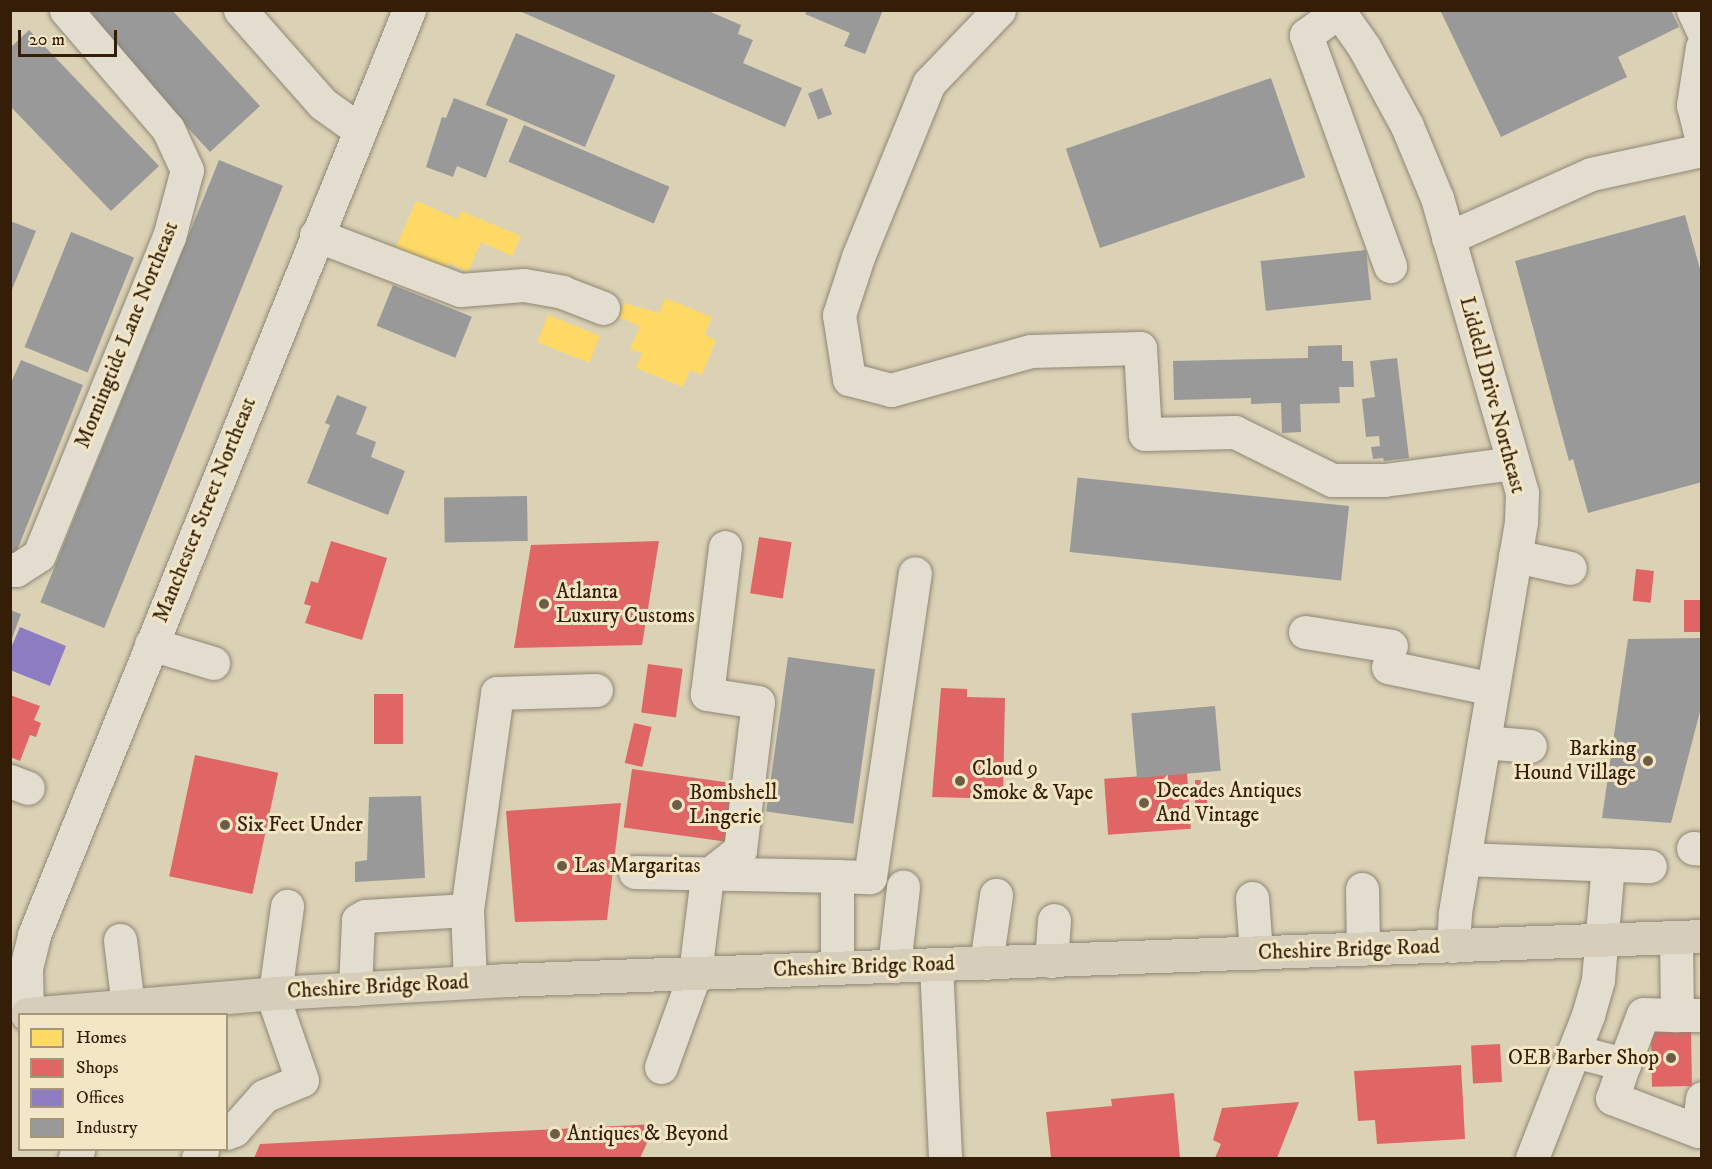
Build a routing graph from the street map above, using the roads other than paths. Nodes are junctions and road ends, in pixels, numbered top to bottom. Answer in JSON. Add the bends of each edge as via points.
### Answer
{"nodes":[{"id":1,"x":66,"y":10,"type":"edge"},
{"id":2,"x":240,"y":10,"type":"edge"},
{"id":3,"x":408,"y":10,"type":"edge"},
{"id":4,"x":999,"y":10,"type":"edge"},
{"id":5,"x":1693,"y":10,"type":"edge"},
{"id":6,"x":1340,"y":11,"type":"edge"},
{"id":7,"x":1701,"y":29,"type":"edge"},
{"id":8,"x":1701,"y":47,"type":"edge"},
{"id":9,"x":358,"y":129,"type":"junction"},
{"id":10,"x":1701,"y":142,"type":"edge"},
{"id":11,"x":1701,"y":150,"type":"edge"},
{"id":12,"x":316,"y":235,"type":"junction"},
{"id":13,"x":1448,"y":238,"type":"junction"},
{"id":14,"x":1390,"y":266,"type":"dead end"},
{"id":15,"x":603,"y":308,"type":"dead end"},
{"id":16,"x":1513,"y":463,"type":"junction"},
{"id":17,"x":725,"y":547,"type":"dead end"},
{"id":18,"x":1515,"y":556,"type":"junction"},
{"id":19,"x":1570,"y":568,"type":"dead end"},
{"id":20,"x":10,"y":569,"type":"edge"},
{"id":21,"x":915,"y":573,"type":"dead end"},
{"id":22,"x":1305,"y":632,"type":"dead end"},
{"id":23,"x":151,"y":644,"type":"junction"},
{"id":24,"x":213,"y":663,"type":"dead end"},
{"id":25,"x":1493,"y":689,"type":"junction"},
{"id":26,"x":596,"y":690,"type":"dead end"},
{"id":27,"x":1484,"y":742,"type":"junction"},
{"id":28,"x":1530,"y":746,"type":"dead end"},
{"id":29,"x":1464,"y":859,"type":"junction"},
{"id":30,"x":1608,"y":864,"type":"junction"},
{"id":31,"x":1650,"y":866,"type":"dead end"},
{"id":32,"x":634,"y":872,"type":"dead end"},
{"id":33,"x":708,"y":876,"type":"junction"},
{"id":34,"x":837,"y":876,"type":"junction"},
{"id":35,"x":903,"y":887,"type":"dead end"},
{"id":36,"x":1362,"y":889,"type":"dead end"},
{"id":37,"x":996,"y":895,"type":"dead end"},
{"id":38,"x":1252,"y":898,"type":"dead end"},
{"id":39,"x":287,"y":906,"type":"dead end"},
{"id":40,"x":467,"y":910,"type":"junction"},
{"id":41,"x":1054,"y":920,"type":"dead end"},
{"id":42,"x":1689,"y":937,"type":"edge"},
{"id":43,"x":120,"y":940,"type":"dead end"},
{"id":44,"x":1600,"y":941,"type":"junction"},
{"id":45,"x":1453,"y":946,"type":"junction"},
{"id":46,"x":1363,"y":949,"type":"junction"},
{"id":47,"x":1256,"y":953,"type":"junction"},
{"id":48,"x":1051,"y":961,"type":"junction"},
{"id":49,"x":986,"y":963,"type":"junction"},
{"id":50,"x":936,"y":965,"type":"junction"},
{"id":51,"x":894,"y":966,"type":"junction"},
{"id":52,"x":837,"y":968,"type":"junction"},
{"id":53,"x":695,"y":973,"type":"junction"},
{"id":54,"x":470,"y":982,"type":"junction"},
{"id":55,"x":355,"y":989,"type":"junction"},
{"id":56,"x":274,"y":994,"type":"junction"},
{"id":57,"x":126,"y":1010,"type":"edge"},
{"id":58,"x":27,"y":1013,"type":"edge"},
{"id":59,"x":52,"y":1013,"type":"edge"},
{"id":60,"x":1689,"y":1015,"type":"edge"},
{"id":61,"x":1574,"y":1052,"type":"junction"},
{"id":62,"x":1624,"y":1064,"type":"junction"},
{"id":63,"x":661,"y":1067,"type":"dead end"},
{"id":64,"x":1701,"y":1098,"type":"edge"},
{"id":65,"x":228,"y":1132,"type":"edge"},
{"id":66,"x":945,"y":1158,"type":"edge"},
{"id":67,"x":1532,"y":1158,"type":"edge"}],
"edges":[{"from":1,"to":20,"type":"street","name":"Morningtide Lane Northeast","via":[[168,129],[187,170],[169,237],[39,555],[16,570]]},
{"from":2,"to":9,"type":"street","via":[[323,104]]},
{"from":3,"to":9,"type":"street","name":"Manchester Street Northeast"},
{"from":4,"to":16,"type":"street","via":[[929,83],[924,94],[858,257],[839,315],[849,379],[891,390],[1031,351],[1140,348],[1145,434],[1235,432],[1332,480],[1384,480]]},
{"from":5,"to":7,"type":"street"},
{"from":6,"to":13,"type":"street","name":"Liddell Drive Northeast","via":[[1407,126],[1437,198]]},
{"from":6,"to":14,"type":"street","via":[[1306,35]]},
{"from":8,"to":10,"type":"street","via":[[1693,105]]},
{"from":9,"to":12,"type":"street","name":"Manchester Street Northeast"},
{"from":11,"to":13,"type":"street","via":[[1591,174]]},
{"from":12,"to":15,"type":"street","via":[[460,290],[524,285],[562,292]]},
{"from":12,"to":23,"type":"street","name":"Manchester Street Northeast"},
{"from":13,"to":16,"type":"street","name":"Liddell Drive Northeast"},
{"from":16,"to":18,"type":"street","name":"Liddell Drive Northeast","via":[[1522,493]]},
{"from":17,"to":33,"type":"street","via":[[707,694],[758,702],[740,850]]},
{"from":18,"to":19,"type":"street"},
{"from":18,"to":25,"type":"street","name":"Liddell Drive Northeast"},
{"from":21,"to":34,"type":"street","via":[[870,877]]},
{"from":22,"to":25,"type":"street"},
{"from":23,"to":24,"type":"street"},
{"from":23,"to":58,"type":"street","name":"Manchester Street Northeast","via":[[34,935],[26,968]]},
{"from":25,"to":27,"type":"street","name":"Liddell Drive Northeast"},
{"from":26,"to":40,"type":"street","via":[[497,693]]},
{"from":27,"to":28,"type":"street"},
{"from":27,"to":29,"type":"street","name":"Liddell Drive Northeast"},
{"from":29,"to":30,"type":"street"},
{"from":29,"to":45,"type":"street","name":"Liddell Drive Northeast"},
{"from":30,"to":31,"type":"street"},
{"from":30,"to":44,"type":"street"},
{"from":32,"to":33,"type":"street"},
{"from":33,"to":34,"type":"street"},
{"from":33,"to":53,"type":"street"},
{"from":34,"to":52,"type":"street"},
{"from":35,"to":51,"type":"street"},
{"from":36,"to":46,"type":"street"},
{"from":37,"to":49,"type":"street"},
{"from":38,"to":47,"type":"street"},
{"from":39,"to":56,"type":"street"},
{"from":40,"to":54,"type":"street"},
{"from":40,"to":55,"type":"street","via":[[365,916],[358,920]]},
{"from":41,"to":48,"type":"street"},
{"from":42,"to":44,"type":"main road","name":"Cheshire Bridge Road"},
{"from":42,"to":60,"type":"street"},
{"from":43,"to":57,"type":"street"},
{"from":44,"to":45,"type":"main road","name":"Cheshire Bridge Road"},
{"from":44,"to":61,"type":"street","via":[[1598,979]]},
{"from":45,"to":46,"type":"main road","name":"Cheshire Bridge Road"},
{"from":46,"to":47,"type":"main road","name":"Cheshire Bridge Road"},
{"from":47,"to":48,"type":"main road","name":"Cheshire Bridge Road"},
{"from":48,"to":49,"type":"main road","name":"Cheshire Bridge Road"},
{"from":49,"to":50,"type":"main road","name":"Cheshire Bridge Road"},
{"from":50,"to":51,"type":"main road","name":"Cheshire Bridge Road"},
{"from":50,"to":66,"type":"street"},
{"from":51,"to":52,"type":"main road","name":"Cheshire Bridge Road"},
{"from":52,"to":53,"type":"main road","name":"Cheshire Bridge Road"},
{"from":53,"to":54,"type":"main road","name":"Cheshire Bridge Road"},
{"from":53,"to":63,"type":"street"},
{"from":54,"to":55,"type":"main road","name":"Cheshire Bridge Road"},
{"from":55,"to":56,"type":"main road","name":"Cheshire Bridge Road"},
{"from":56,"to":57,"type":"main road","name":"Cheshire Bridge Road"},
{"from":56,"to":65,"type":"street","via":[[302,1080],[264,1096]]},
{"from":57,"to":59,"type":"main road","name":"Cheshire Bridge Road"},
{"from":60,"to":62,"type":"street","via":[[1643,1014]]},
{"from":61,"to":62,"type":"street"},
{"from":61,"to":67,"type":"street"},
{"from":62,"to":64,"type":"street","via":[[1612,1098],[1698,1131]]}]}
